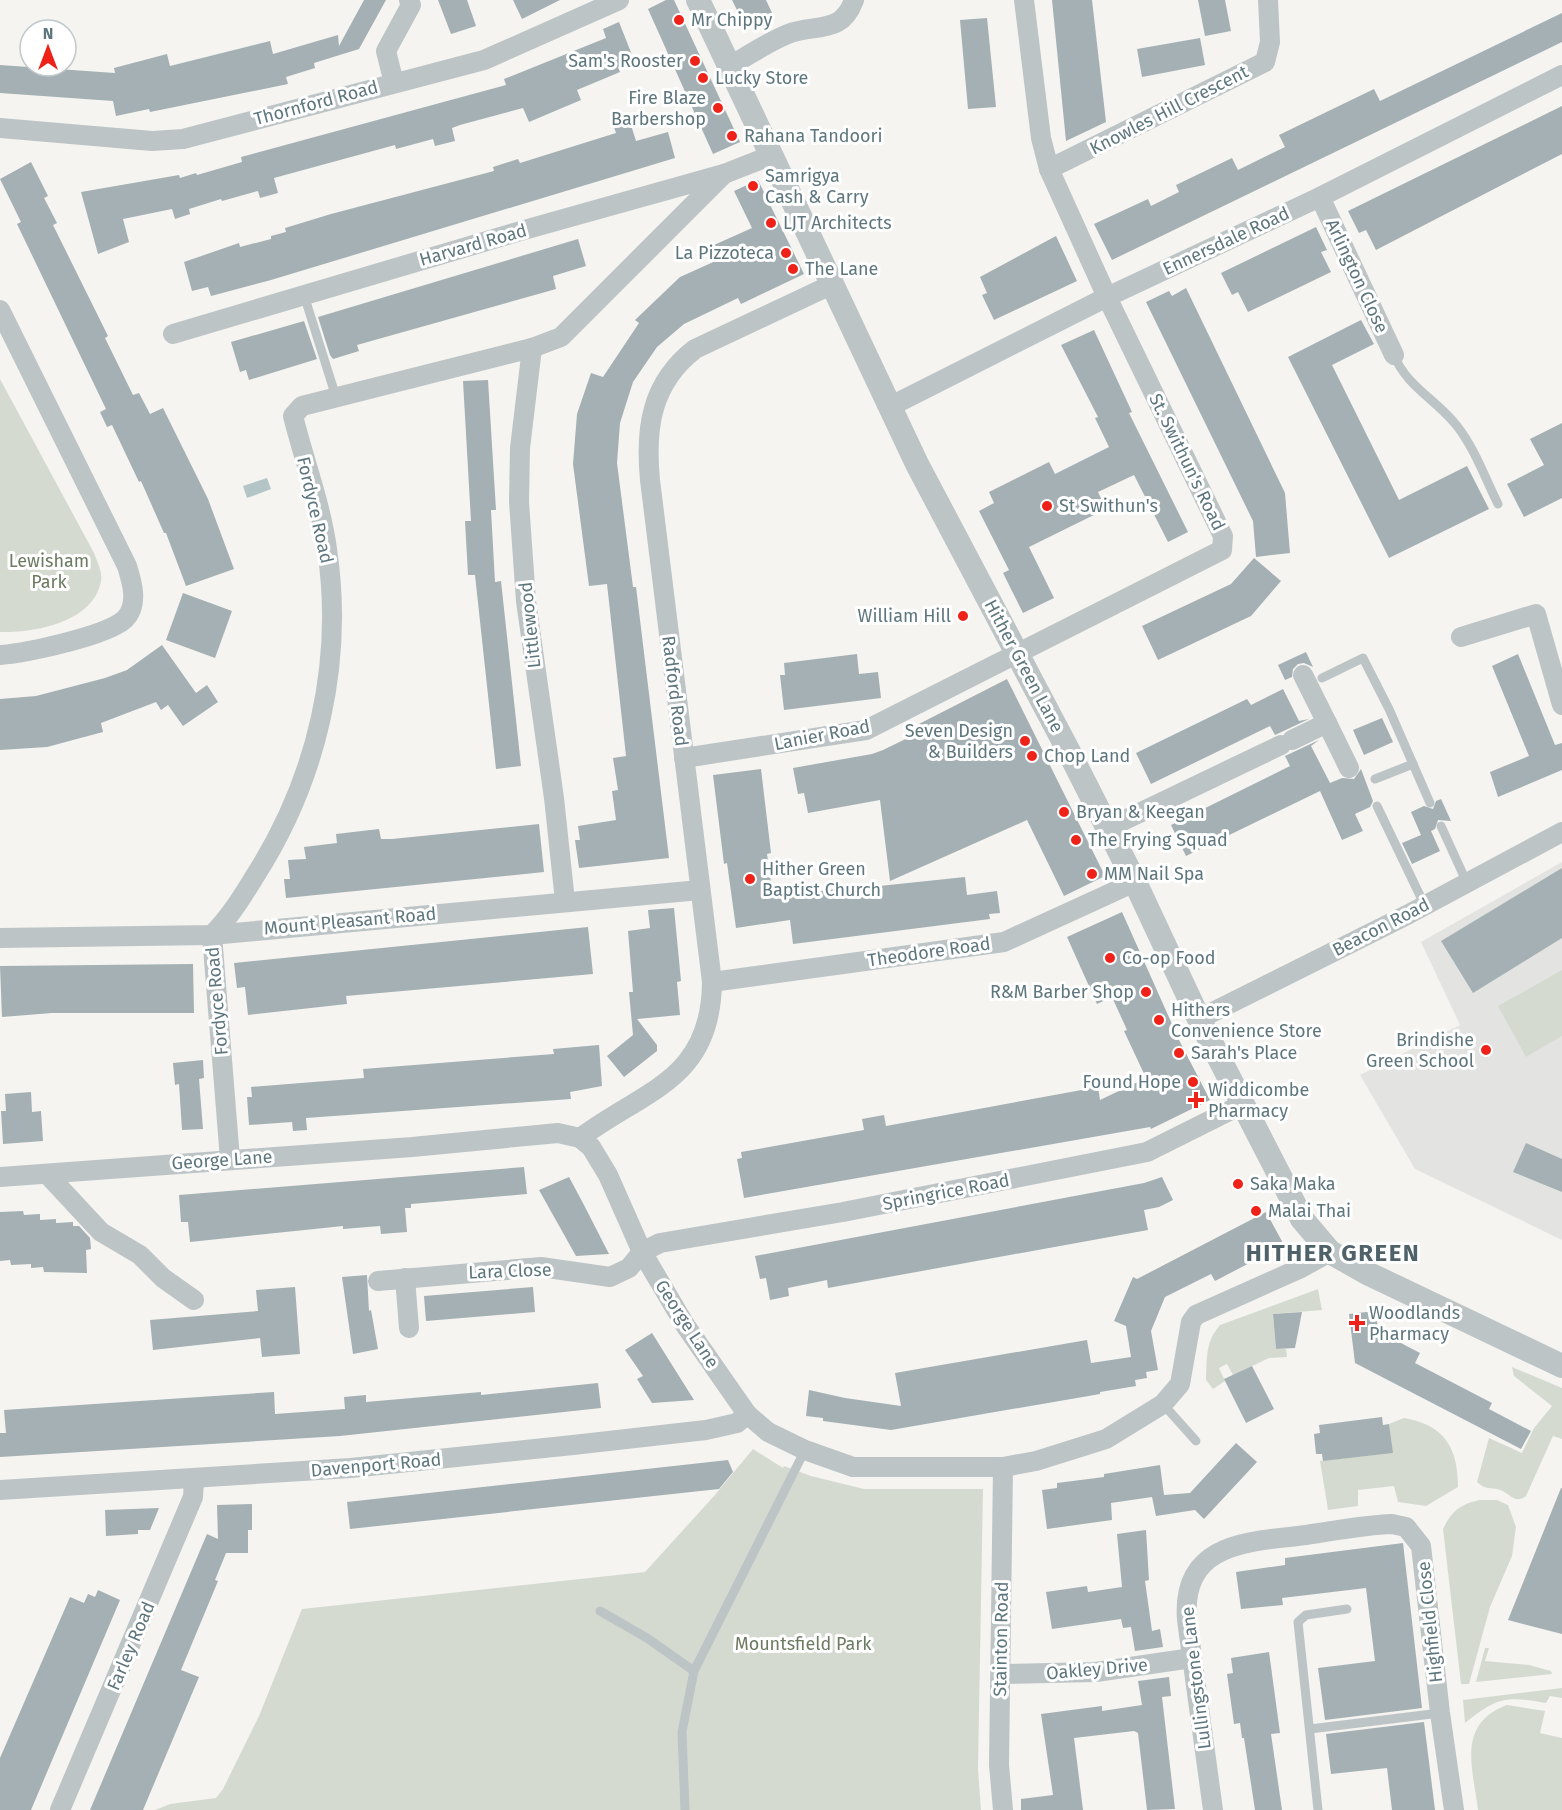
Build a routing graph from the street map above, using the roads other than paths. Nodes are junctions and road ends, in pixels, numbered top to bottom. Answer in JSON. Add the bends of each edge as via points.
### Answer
{"nodes":[{"id":1,"x":409,"y":0,"type":"edge"},
{"id":2,"x":619,"y":0,"type":"edge"},
{"id":3,"x":698,"y":0,"type":"edge"},
{"id":4,"x":854,"y":0,"type":"edge"},
{"id":5,"x":1024,"y":0,"type":"edge"},
{"id":6,"x":1268,"y":0,"type":"edge"},
{"id":7,"x":730,"y":66,"type":"junction"},
{"id":8,"x":1562,"y":75,"type":"edge"},
{"id":9,"x":394,"y":83,"type":"junction"},
{"id":10,"x":0,"y":128,"type":"edge"},
{"id":11,"x":772,"y":155,"type":"junction"},
{"id":12,"x":1049,"y":169,"type":"junction"},
{"id":13,"x":724,"y":174,"type":"junction"},
{"id":14,"x":1320,"y":197,"type":"junction"},
{"id":15,"x":833,"y":284,"type":"junction"},
{"id":16,"x":304,"y":295,"type":"junction"},
{"id":17,"x":1107,"y":297,"type":"junction"},
{"id":18,"x":0,"y":310,"type":"edge"},
{"id":19,"x":173,"y":334,"type":"dead end"},
{"id":20,"x":532,"y":348,"type":"junction"},
{"id":21,"x":1394,"y":355,"type":"joint"},
{"id":22,"x":336,"y":397,"type":"junction"},
{"id":23,"x":891,"y":406,"type":"junction"},
{"id":24,"x":1498,"y":504,"type":"dead end"},
{"id":25,"x":1461,"y":637,"type":"dead end"},
{"id":26,"x":1017,"y":654,"type":"junction"},
{"id":27,"x":0,"y":655,"type":"edge"},
{"id":28,"x":1313,"y":676,"type":"joint"},
{"id":29,"x":1562,"y":705,"type":"edge"},
{"id":30,"x":1327,"y":723,"type":"junction"},
{"id":31,"x":684,"y":758,"type":"junction"},
{"id":32,"x":1413,"y":764,"type":"junction"},
{"id":33,"x":1348,"y":768,"type":"dead end"},
{"id":34,"x":1375,"y":779,"type":"dead end"},
{"id":35,"x":1430,"y":803,"type":"dead end"},
{"id":36,"x":1377,"y":806,"type":"dead end"},
{"id":37,"x":1441,"y":826,"type":"dead end"},
{"id":38,"x":1108,"y":828,"type":"junction"},
{"id":39,"x":1562,"y":832,"type":"edge"},
{"id":40,"x":1135,"y":882,"type":"junction"},
{"id":41,"x":1467,"y":883,"type":"junction"},
{"id":42,"x":700,"y":891,"type":"junction"},
{"id":43,"x":565,"y":901,"type":"junction"},
{"id":44,"x":1425,"y":906,"type":"junction"},
{"id":45,"x":212,"y":935,"type":"junction"},
{"id":46,"x":0,"y":938,"type":"edge"},
{"id":47,"x":712,"y":982,"type":"junction"},
{"id":48,"x":1198,"y":1019,"type":"junction"},
{"id":49,"x":1242,"y":1105,"type":"junction"},
{"id":50,"x":580,"y":1138,"type":"junction"},
{"id":51,"x":231,"y":1159,"type":"junction"},
{"id":52,"x":47,"y":1174,"type":"junction"},
{"id":53,"x":0,"y":1177,"type":"edge"},
{"id":54,"x":642,"y":1252,"type":"junction"},
{"id":55,"x":1330,"y":1252,"type":"junction"},
{"id":56,"x":405,"y":1278,"type":"junction"},
{"id":57,"x":378,"y":1281,"type":"dead end"},
{"id":58,"x":194,"y":1300,"type":"dead end"},
{"id":59,"x":409,"y":1328,"type":"dead end"},
{"id":60,"x":1562,"y":1366,"type":"edge"},
{"id":61,"x":1163,"y":1404,"type":"junction"},
{"id":62,"x":747,"y":1414,"type":"junction"},
{"id":63,"x":1196,"y":1441,"type":"dead end"},
{"id":64,"x":805,"y":1450,"type":"junction"},
{"id":65,"x":1003,"y":1467,"type":"junction"},
{"id":66,"x":194,"y":1480,"type":"junction"},
{"id":67,"x":0,"y":1490,"type":"edge"},
{"id":68,"x":1214,"y":1554,"type":"joint"},
{"id":69,"x":1347,"y":1609,"type":"dead end"},
{"id":70,"x":600,"y":1611,"type":"dead end"},
{"id":71,"x":1192,"y":1658,"type":"junction"},
{"id":72,"x":694,"y":1671,"type":"junction"},
{"id":73,"x":1002,"y":1674,"type":"junction"},
{"id":74,"x":1440,"y":1713,"type":"junction"},
{"id":75,"x":1310,"y":1729,"type":"junction"},
{"id":76,"x":60,"y":1810,"type":"edge"},
{"id":77,"x":685,"y":1810,"type":"edge"},
{"id":78,"x":1003,"y":1810,"type":"edge"},
{"id":79,"x":1214,"y":1810,"type":"edge"},
{"id":80,"x":1318,"y":1810,"type":"edge"},
{"id":81,"x":1455,"y":1810,"type":"edge"}],
"edges":[{"from":1,"to":9,"type":"street","via":[[411,5],[386,51]]},
{"from":2,"to":9,"type":"street","name":"Thornford Road","via":[[484,60]]},
{"from":3,"to":7,"type":"street","name":"Hither Green Lane"},
{"from":4,"to":7,"type":"street","via":[[850,12],[835,25],[789,33]]},
{"from":5,"to":12,"type":"street","via":[[1041,138]]},
{"from":6,"to":12,"type":"street","name":"Knowles Hill Crescent","via":[[1270,42],[1265,62]]},
{"from":7,"to":11,"type":"street","name":"Hither Green Lane"},
{"from":8,"to":14,"type":"street","name":"Ennersdale Road"},
{"from":9,"to":10,"type":"street","name":"Thornford Road","via":[[183,139],[152,141]]},
{"from":11,"to":13,"type":"street","name":"Harvard Road"},
{"from":11,"to":15,"type":"street","name":"Hither Green Lane"},
{"from":12,"to":17,"type":"street"},
{"from":13,"to":16,"type":"street","name":"Harvard Road"},
{"from":13,"to":20,"type":"street","name":"Fordyce Road","via":[[561,337]]},
{"from":14,"to":17,"type":"street","name":"Ennersdale Road"},
{"from":14,"to":21,"type":"street","name":"Arlington Close"},
{"from":15,"to":23,"type":"street","name":"Hither Green Lane"},
{"from":15,"to":31,"type":"street","name":"Radford Road","via":[[695,349],[671,375],[650,417],[649,470]]},
{"from":16,"to":19,"type":"street","name":"Harvard Road"},
{"from":16,"to":22,"type":"lane"},
{"from":17,"to":23,"type":"street","name":"Ennersdale Road"},
{"from":17,"to":26,"type":"street","name":"St. Swithun's Road","via":[[1223,536],[1223,546],[1218,554]]},
{"from":18,"to":27,"type":"street","via":[[127,566],[134,588],[125,619],[102,631]]},
{"from":20,"to":22,"type":"street","name":"Fordyce Road"},
{"from":20,"to":43,"type":"street","name":"Littlewood","via":[[520,448],[519,502],[526,601]]},
{"from":21,"to":24,"type":"lane","via":[[1399,369],[1440,407],[1466,439]]},
{"from":22,"to":45,"type":"street","name":"Fordyce Road","via":[[302,406],[293,416],[327,548],[333,616],[326,701],[317,739],[291,810],[228,919]]},
{"from":23,"to":26,"type":"street","name":"Hither Green Lane"},
{"from":25,"to":29,"type":"street","via":[[1536,614]]},
{"from":26,"to":31,"type":"street","name":"Lanier Road","via":[[866,730]]},
{"from":26,"to":38,"type":"street","name":"Hither Green Lane"},
{"from":28,"to":30,"type":"street"},
{"from":28,"to":32,"type":"lane","via":[[1363,658]]},
{"from":30,"to":33,"type":"street"},
{"from":30,"to":38,"type":"street"},
{"from":31,"to":42,"type":"street","name":"Radford Road"},
{"from":32,"to":34,"type":"lane"},
{"from":32,"to":35,"type":"lane"},
{"from":36,"to":44,"type":"lane"},
{"from":37,"to":41,"type":"lane"},
{"from":38,"to":40,"type":"street","name":"Hither Green Lane"},
{"from":39,"to":41,"type":"street","name":"Beacon Road"},
{"from":40,"to":47,"type":"street","name":"Theodore Road","via":[[1004,942]]},
{"from":40,"to":48,"type":"street","name":"Hither Green Lane"},
{"from":41,"to":44,"type":"street","name":"Beacon Road"},
{"from":42,"to":43,"type":"street","name":"Mount Pleasant Road"},
{"from":42,"to":47,"type":"street","name":"Radford Road"},
{"from":43,"to":45,"type":"street","name":"Mount Pleasant Road"},
{"from":44,"to":48,"type":"street","name":"Beacon Road"},
{"from":45,"to":46,"type":"street","name":"Mount Pleasant Road"},
{"from":45,"to":51,"type":"street","name":"Fordyce Road"},
{"from":47,"to":50,"type":"street","name":"Radford Road","via":[[705,1031],[691,1057],[660,1087]]},
{"from":48,"to":49,"type":"street","name":"Hither Green Lane"},
{"from":49,"to":54,"type":"street","name":"Springrice Road","via":[[1147,1152],[843,1212],[660,1243]]},
{"from":49,"to":55,"type":"street","name":"Hither Green Lane","via":[[1302,1219]]},
{"from":50,"to":51,"type":"street","name":"George Lane","via":[[558,1132]]},
{"from":50,"to":54,"type":"street","name":"George Lane","via":[[591,1147],[609,1175]]},
{"from":51,"to":52,"type":"street","name":"George Lane"},
{"from":52,"to":53,"type":"street","name":"George Lane"},
{"from":52,"to":58,"type":"street","via":[[101,1232],[140,1255]]},
{"from":54,"to":56,"type":"street","name":"Lara Close","via":[[629,1268],[610,1276],[541,1267]]},
{"from":54,"to":62,"type":"street","name":"George Lane","via":[[685,1325]]},
{"from":55,"to":60,"type":"street","name":"Hither Green Lane"},
{"from":55,"to":61,"type":"street","name":"George Lane","via":[[1196,1314],[1191,1322],[1180,1384]]},
{"from":56,"to":57,"type":"street","name":"Lara Close"},
{"from":56,"to":59,"type":"street"},
{"from":61,"to":63,"type":"lane"},
{"from":61,"to":65,"type":"street","name":"George Lane","via":[[1106,1439]]},
{"from":62,"to":64,"type":"street","name":"George Lane","via":[[768,1432]]},
{"from":62,"to":66,"type":"street","name":"Davenport Road","via":[[737,1423],[706,1430],[351,1468]]},
{"from":64,"to":65,"type":"street","name":"George Lane","via":[[853,1467]]},
{"from":64,"to":72,"type":"lane"},
{"from":65,"to":73,"type":"street","name":"Stainton Road"},
{"from":66,"to":67,"type":"street","name":"Davenport Road"},
{"from":66,"to":76,"type":"street","name":"Farley Road","via":[[186,1516]]},
{"from":68,"to":71,"type":"street","name":"Lullingstone Lane","via":[[1192,1579],[1188,1592]]},
{"from":68,"to":74,"type":"street","name":"Highfield Close","via":[[1245,1543],[1384,1524],[1406,1527],[1421,1546]]},
{"from":69,"to":75,"type":"lane","via":[[1306,1615],[1298,1622]]},
{"from":70,"to":72,"type":"lane"},
{"from":71,"to":73,"type":"street","name":"Oakley Drive","via":[[1096,1672]]},
{"from":71,"to":79,"type":"street","name":"Lullingstone Lane"},
{"from":72,"to":77,"type":"lane","via":[[682,1732]]},
{"from":73,"to":78,"type":"street","name":"Stainton Road","via":[[999,1765]]},
{"from":74,"to":75,"type":"lane"},
{"from":74,"to":81,"type":"street","name":"Highfield Close"},
{"from":75,"to":80,"type":"lane"}]}
